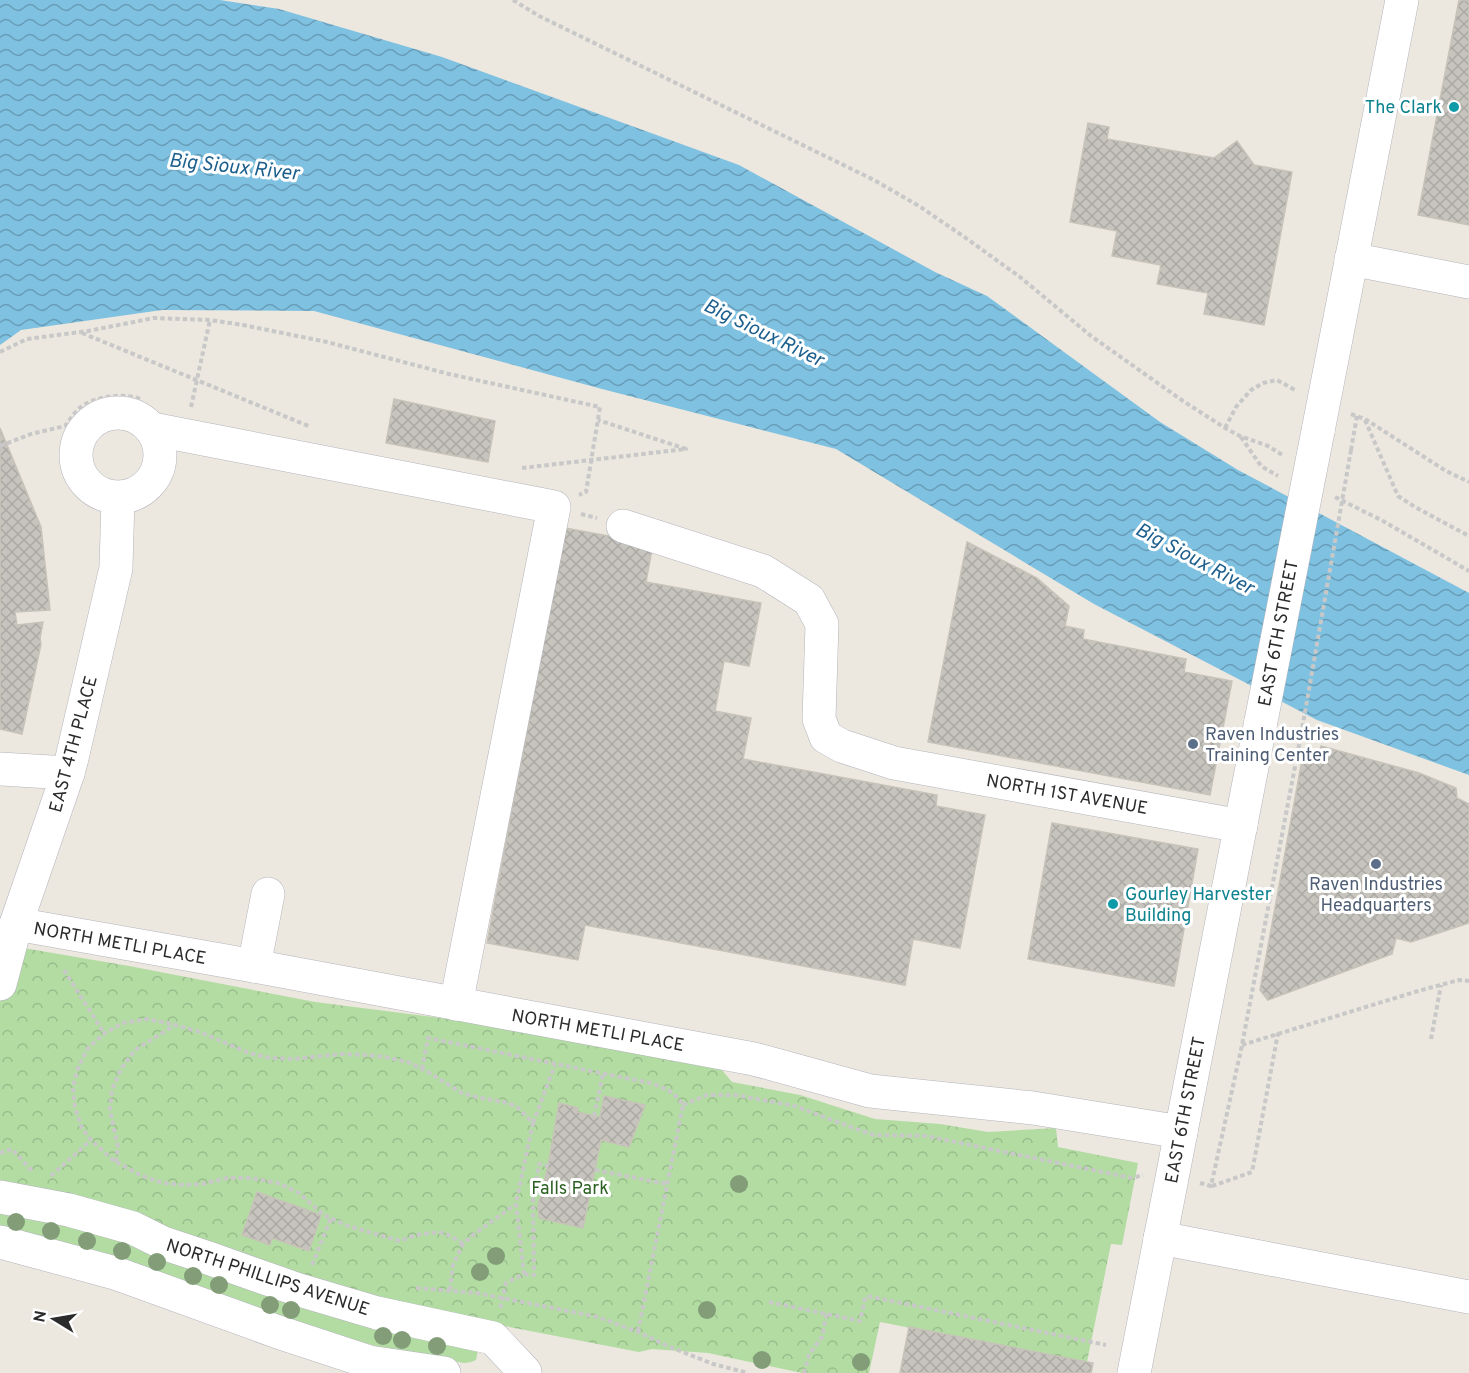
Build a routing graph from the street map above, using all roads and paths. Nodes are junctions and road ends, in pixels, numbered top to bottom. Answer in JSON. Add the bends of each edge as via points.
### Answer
{"nodes":[{"id":1,"x":513,"y":0,"type":"edge"},
{"id":2,"x":1402,"y":0,"type":"edge"},
{"id":3,"x":1352,"y":259,"type":"junction"},
{"id":4,"x":1469,"y":282,"type":"edge"},
{"id":5,"x":210,"y":320,"type":"junction"},
{"id":6,"x":81,"y":332,"type":"junction"},
{"id":7,"x":0,"y":352,"type":"edge"},
{"id":8,"x":197,"y":380,"type":"junction"},
{"id":9,"x":189,"y":416,"type":"dead end"},
{"id":10,"x":1357,"y":416,"type":"junction"},
{"id":11,"x":1321,"y":417,"type":"junction"},
{"id":12,"x":598,"y":420,"type":"junction"},
{"id":13,"x":1365,"y":420,"type":"junction"},
{"id":14,"x":1225,"y":428,"type":"junction"},
{"id":15,"x":152,"y":429,"type":"junction"},
{"id":16,"x":316,"y":429,"type":"dead end"},
{"id":17,"x":1240,"y":436,"type":"dead end"},
{"id":18,"x":591,"y":460,"type":"junction"},
{"id":19,"x":511,"y":470,"type":"dead end"},
{"id":20,"x":1469,"y":482,"type":"edge"},
{"id":21,"x":1326,"y":493,"type":"dead end"},
{"id":22,"x":118,"y":498,"type":"junction"},
{"id":23,"x":554,"y":507,"type":"junction"},
{"id":24,"x":623,"y":526,"type":"joint"},
{"id":25,"x":1469,"y":536,"type":"edge"},
{"id":26,"x":1469,"y":571,"type":"edge"},
{"id":27,"x":0,"y":769,"type":"edge"},
{"id":28,"x":68,"y":773,"type":"junction"},
{"id":29,"x":1241,"y":826,"type":"junction"},
{"id":30,"x":268,"y":894,"type":"dead end"},
{"id":31,"x":9,"y":936,"type":"edge"},
{"id":32,"x":254,"y":966,"type":"junction"},
{"id":33,"x":64,"y":970,"type":"dead end"},
{"id":34,"x":1469,"y":981,"type":"edge"},
{"id":35,"x":0,"y":984,"type":"edge"},
{"id":36,"x":1441,"y":984,"type":"junction"},
{"id":37,"x":456,"y":1004,"type":"junction"},
{"id":38,"x":175,"y":1025,"type":"junction"},
{"id":39,"x":105,"y":1033,"type":"junction"},
{"id":40,"x":1278,"y":1033,"type":"junction"},
{"id":41,"x":1431,"y":1039,"type":"dead end"},
{"id":42,"x":1242,"y":1045,"type":"junction"},
{"id":43,"x":555,"y":1065,"type":"junction"},
{"id":44,"x":422,"y":1069,"type":"junction"},
{"id":45,"x":603,"y":1074,"type":"junction"},
{"id":46,"x":683,"y":1105,"type":"junction"},
{"id":47,"x":594,"y":1116,"type":"dead end"},
{"id":48,"x":533,"y":1123,"type":"junction"},
{"id":49,"x":1181,"y":1132,"type":"junction"},
{"id":50,"x":91,"y":1140,"type":"junction"},
{"id":51,"x":0,"y":1153,"type":"edge"},
{"id":52,"x":116,"y":1162,"type":"junction"},
{"id":53,"x":548,"y":1166,"type":"dead end"},
{"id":54,"x":595,"y":1170,"type":"dead end"},
{"id":55,"x":40,"y":1177,"type":"dead end"},
{"id":56,"x":1172,"y":1177,"type":"junction"},
{"id":57,"x":47,"y":1180,"type":"dead end"},
{"id":58,"x":667,"y":1184,"type":"junction"},
{"id":59,"x":1211,"y":1186,"type":"junction"},
{"id":60,"x":0,"y":1197,"type":"edge"},
{"id":61,"x":516,"y":1203,"type":"junction"},
{"id":62,"x":331,"y":1218,"type":"junction"},
{"id":63,"x":1160,"y":1238,"type":"junction"},
{"id":64,"x":0,"y":1242,"type":"edge"},
{"id":65,"x":463,"y":1244,"type":"junction"},
{"id":66,"x":312,"y":1267,"type":"dead end"},
{"id":67,"x":524,"y":1274,"type":"junction"},
{"id":68,"x":407,"y":1290,"type":"dead end"},
{"id":69,"x":450,"y":1290,"type":"junction"},
{"id":70,"x":1469,"y":1297,"type":"edge"},
{"id":71,"x":502,"y":1298,"type":"junction"},
{"id":72,"x":769,"y":1302,"type":"dead end"},
{"id":73,"x":826,"y":1313,"type":"junction"},
{"id":74,"x":638,"y":1332,"type":"junction"},
{"id":75,"x":1106,"y":1345,"type":"dead end"},
{"id":76,"x":444,"y":1373,"type":"edge"},
{"id":77,"x":525,"y":1373,"type":"edge"},
{"id":78,"x":748,"y":1373,"type":"edge"},
{"id":79,"x":804,"y":1373,"type":"edge"},
{"id":80,"x":1134,"y":1373,"type":"edge"}],
"edges":[{"from":1,"to":14,"type":"path","via":[[919,206],[1020,277],[1091,336]]},
{"from":2,"to":3,"type":"street","name":"EAST 6TH STREET"},
{"from":3,"to":4,"type":"street"},
{"from":3,"to":11,"type":"street","name":"EAST 6TH STREET"},
{"from":5,"to":6,"type":"path","via":[[154,318]]},
{"from":5,"to":8,"type":"path"},
{"from":5,"to":12,"type":"path","via":[[327,342],[600,407]]},
{"from":6,"to":7,"type":"path","via":[[27,339]]},
{"from":6,"to":8,"type":"path"},
{"from":8,"to":9,"type":"path"},
{"from":8,"to":16,"type":"path"},
{"from":10,"to":11,"type":"path"},
{"from":10,"to":13,"type":"path"},
{"from":10,"to":42,"type":"path","bridge":true},
{"from":11,"to":14,"type":"path","via":[[1277,380],[1251,390]]},
{"from":11,"to":29,"type":"street","name":"EAST 6TH STREET","bridge":true},
{"from":12,"to":18,"type":"path"},
{"from":12,"to":18,"type":"path","via":[[686,449]]},
{"from":13,"to":20,"type":"path"},
{"from":13,"to":25,"type":"path","via":[[1398,496]]},
{"from":14,"to":17,"type":"path"},
{"from":15,"to":22,"type":"street","via":[[161,455],[158,468],[143,489]]},
{"from":15,"to":22,"type":"street","via":[[142,419],[114,412],[88,424],[79,436],[76,465],[82,478],[91,489]]},
{"from":15,"to":23,"type":"street"},
{"from":18,"to":19,"type":"path"},
{"from":18,"to":23,"type":"path","via":[[586,492]]},
{"from":21,"to":26,"type":"path"},
{"from":22,"to":28,"type":"street","name":"EAST 4TH PLACE","via":[[116,568]]},
{"from":23,"to":24,"type":"path"},
{"from":23,"to":37,"type":"street"},
{"from":24,"to":29,"type":"street","name":"NORTH 1ST AVENUE","via":[[763,571],[809,600],[822,624],[819,719],[826,737],[843,746],[894,763]]},
{"from":27,"to":28,"type":"street"},
{"from":28,"to":31,"type":"street","name":"EAST 4TH PLACE"},
{"from":29,"to":49,"type":"street","name":"EAST 6TH STREET"},
{"from":30,"to":32,"type":"street"},
{"from":31,"to":32,"type":"street","name":"NORTH METLI PLACE"},
{"from":31,"to":35,"type":"street","name":"EAST 4TH PLACE"},
{"from":32,"to":37,"type":"street","name":"NORTH METLI PLACE"},
{"from":33,"to":39,"type":"path"},
{"from":34,"to":36,"type":"path"},
{"from":36,"to":40,"type":"path"},
{"from":36,"to":41,"type":"path"},
{"from":37,"to":49,"type":"street","name":"NORTH METLI PLACE","via":[[754,1059],[870,1091],[1033,1108]]},
{"from":38,"to":39,"type":"path","via":[[147,1019],[123,1023]]},
{"from":38,"to":44,"type":"path","via":[[270,1058],[367,1055],[408,1062]]},
{"from":38,"to":52,"type":"path","via":[[135,1050],[121,1069],[112,1090],[110,1110],[118,1147]]},
{"from":39,"to":50,"type":"path","via":[[88,1048],[73,1087],[75,1108]]},
{"from":40,"to":42,"type":"path"},
{"from":40,"to":59,"type":"path","via":[[1252,1172]]},
{"from":42,"to":59,"type":"path"},
{"from":43,"to":44,"type":"path","via":[[428,1038]]},
{"from":43,"to":45,"type":"path"},
{"from":43,"to":48,"type":"path"},
{"from":44,"to":48,"type":"path","via":[[462,1093],[517,1107]]},
{"from":45,"to":46,"type":"path","via":[[667,1089]]},
{"from":45,"to":47,"type":"path"},
{"from":46,"to":56,"type":"path","via":[[707,1095],[735,1095],[795,1106],[874,1135],[926,1136],[1132,1178],[1152,1173]]},
{"from":46,"to":58,"type":"path"},
{"from":48,"to":61,"type":"path"},
{"from":49,"to":56,"type":"street","name":"EAST 6TH STREET"},
{"from":50,"to":52,"type":"path"},
{"from":50,"to":57,"type":"path"},
{"from":51,"to":55,"type":"path","via":[[12,1149]]},
{"from":52,"to":62,"type":"path","via":[[162,1183],[185,1185],[251,1178],[278,1183],[299,1193]]},
{"from":53,"to":67,"type":"path","via":[[539,1164],[533,1198],[534,1275]]},
{"from":54,"to":58,"type":"path"},
{"from":56,"to":59,"type":"path"},
{"from":56,"to":63,"type":"street","name":"EAST 6TH STREET"},
{"from":58,"to":74,"type":"path"},
{"from":60,"to":77,"type":"street","name":"NORTH PHILLIPS AVENUE","via":[[69,1210],[133,1228],[163,1243],[377,1313],[493,1338]]},
{"from":61,"to":65,"type":"path"},
{"from":61,"to":67,"type":"path"},
{"from":62,"to":65,"type":"path","via":[[400,1241],[439,1232]]},
{"from":62,"to":66,"type":"path"},
{"from":63,"to":70,"type":"street"},
{"from":63,"to":80,"type":"street","name":"EAST 6TH STREET"},
{"from":64,"to":76,"type":"street","via":[[115,1273],[369,1362]]},
{"from":65,"to":69,"type":"path","via":[[453,1265]]},
{"from":67,"to":71,"type":"path","via":[[506,1283]]},
{"from":68,"to":69,"type":"path"},
{"from":69,"to":71,"type":"path"},
{"from":71,"to":74,"type":"path","via":[[598,1317]]},
{"from":72,"to":73,"type":"path"},
{"from":73,"to":75,"type":"path","via":[[860,1321],[867,1296]]},
{"from":73,"to":79,"type":"path","via":[[822,1337],[809,1355]]},
{"from":74,"to":78,"type":"path","via":[[713,1364]]}]}
